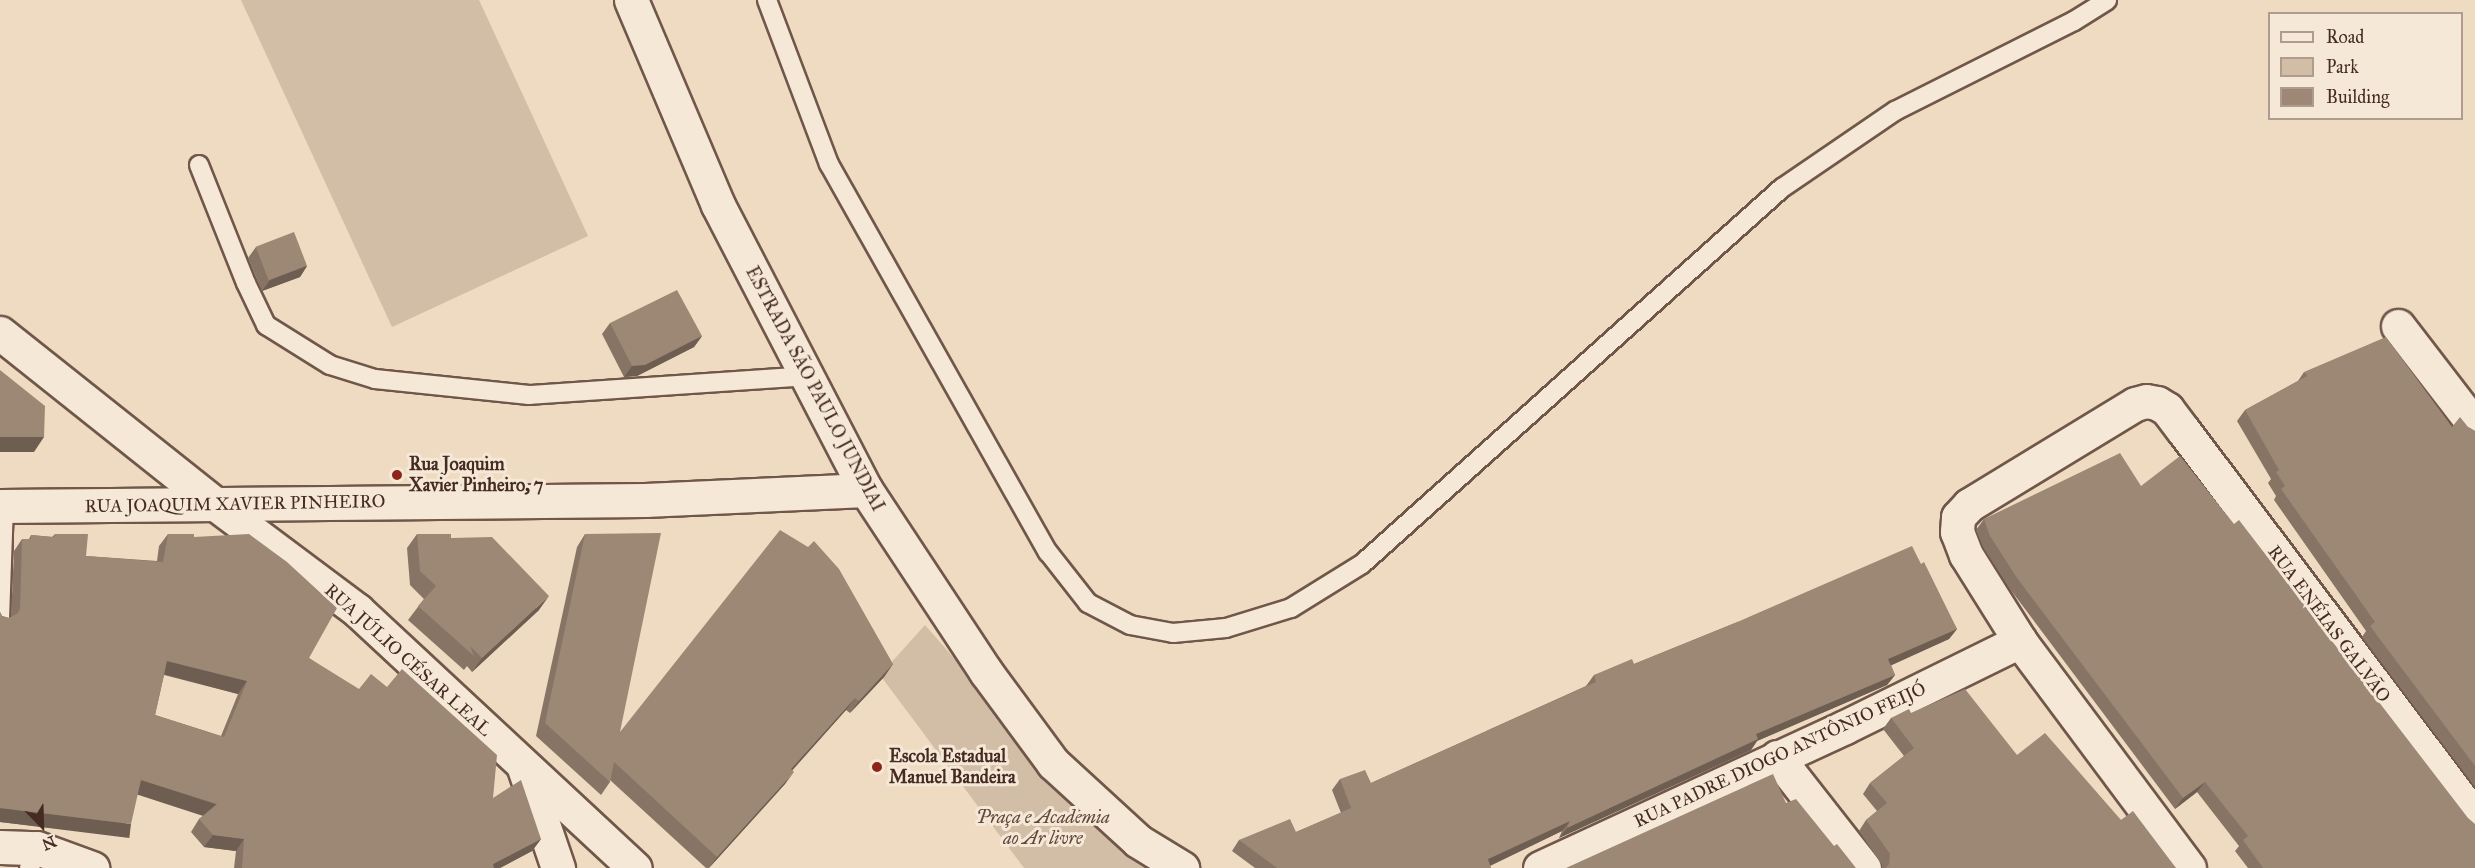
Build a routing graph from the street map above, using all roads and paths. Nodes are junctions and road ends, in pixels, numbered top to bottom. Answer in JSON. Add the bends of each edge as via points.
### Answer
{"nodes":[{"id":1,"x":632,"y":0,"type":"edge"},
{"id":2,"x":767,"y":0,"type":"edge"},
{"id":3,"x":2107,"y":0,"type":"edge"},
{"id":4,"x":200,"y":165,"type":"dead end"},
{"id":5,"x":2398,"y":326,"type":"dead end"},
{"id":6,"x":0,"y":333,"type":"edge"},
{"id":7,"x":807,"y":376,"type":"junction"},
{"id":8,"x":2475,"y":426,"type":"edge"},
{"id":9,"x":866,"y":490,"type":"junction"},
{"id":10,"x":214,"y":503,"type":"junction"},
{"id":11,"x":2,"y":506,"type":"edge"},
{"id":12,"x":0,"y":619,"type":"edge"},
{"id":13,"x":2020,"y":641,"type":"junction"},
{"id":14,"x":1777,"y":757,"type":"junction"},
{"id":15,"x":523,"y":765,"type":"junction"},
{"id":16,"x":2475,"y":818,"type":"edge"},
{"id":17,"x":0,"y":847,"type":"edge"},
{"id":18,"x":34,"y":858,"type":"edge"},
{"id":19,"x":92,"y":868,"type":"edge"},
{"id":20,"x":558,"y":868,"type":"edge"},
{"id":21,"x":635,"y":868,"type":"edge"},
{"id":22,"x":1182,"y":868,"type":"edge"},
{"id":23,"x":1540,"y":868,"type":"edge"},
{"id":24,"x":1864,"y":868,"type":"edge"},
{"id":25,"x":2189,"y":868,"type":"edge"}],
"edges":[{"from":1,"to":7,"type":"street","name":"ESTRADA SÃO PAULO JUNDIAI","via":[[718,205]]},
{"from":2,"to":3,"type":"lane","via":[[829,164],[1048,552],[1088,603],[1130,625],[1173,633],[1226,628],[1291,608],[1362,564],[1782,188],[1895,111],[2074,21]]},
{"from":4,"to":7,"type":"lane","via":[[266,325],[330,364],[375,379],[529,395]]},
{"from":5,"to":8,"type":"street"},
{"from":6,"to":10,"type":"street","name":"RUA JÚLIO CÉSAR LEAL"},
{"from":7,"to":9,"type":"street","name":"ESTRADA SÃO PAULO JUNDIAI"},
{"from":9,"to":10,"type":"street","name":"RUA JOAQUIM XAVIER PINHEIRO","via":[[645,500]]},
{"from":9,"to":22,"type":"street","name":"ESTRADA SÃO PAULO JUNDIAI","via":[[986,672],[1053,763],[1138,841]]},
{"from":10,"to":11,"type":"street","name":"RUA JOAQUIM XAVIER PINHEIRO"},
{"from":10,"to":15,"type":"street","name":"RUA JÚLIO CÉSAR LEAL","via":[[357,610]]},
{"from":11,"to":12,"type":"lane"},
{"from":13,"to":14,"type":"street","name":"RUA PADRE DIOGO ANTÔNIO FEIJÓ"},
{"from":13,"to":16,"type":"street","name":"RUA ENÉIAS GALVÃO","via":[[1966,555],[1957,531],[1958,517],[1969,505],[2134,404],[2157,403],[2183,429]]},
{"from":13,"to":25,"type":"street","name":"RUA ENÉIAS GALVÃO"},
{"from":14,"to":23,"type":"street","name":"RUA PADRE DIOGO ANTÔNIO FEIJÓ"},
{"from":14,"to":24,"type":"street"},
{"from":15,"to":20,"type":"street"},
{"from":15,"to":21,"type":"street","name":"RUA JÚLIO CÉSAR LEAL"},
{"from":17,"to":18,"type":"street"},
{"from":18,"to":19,"type":"street"}]}
